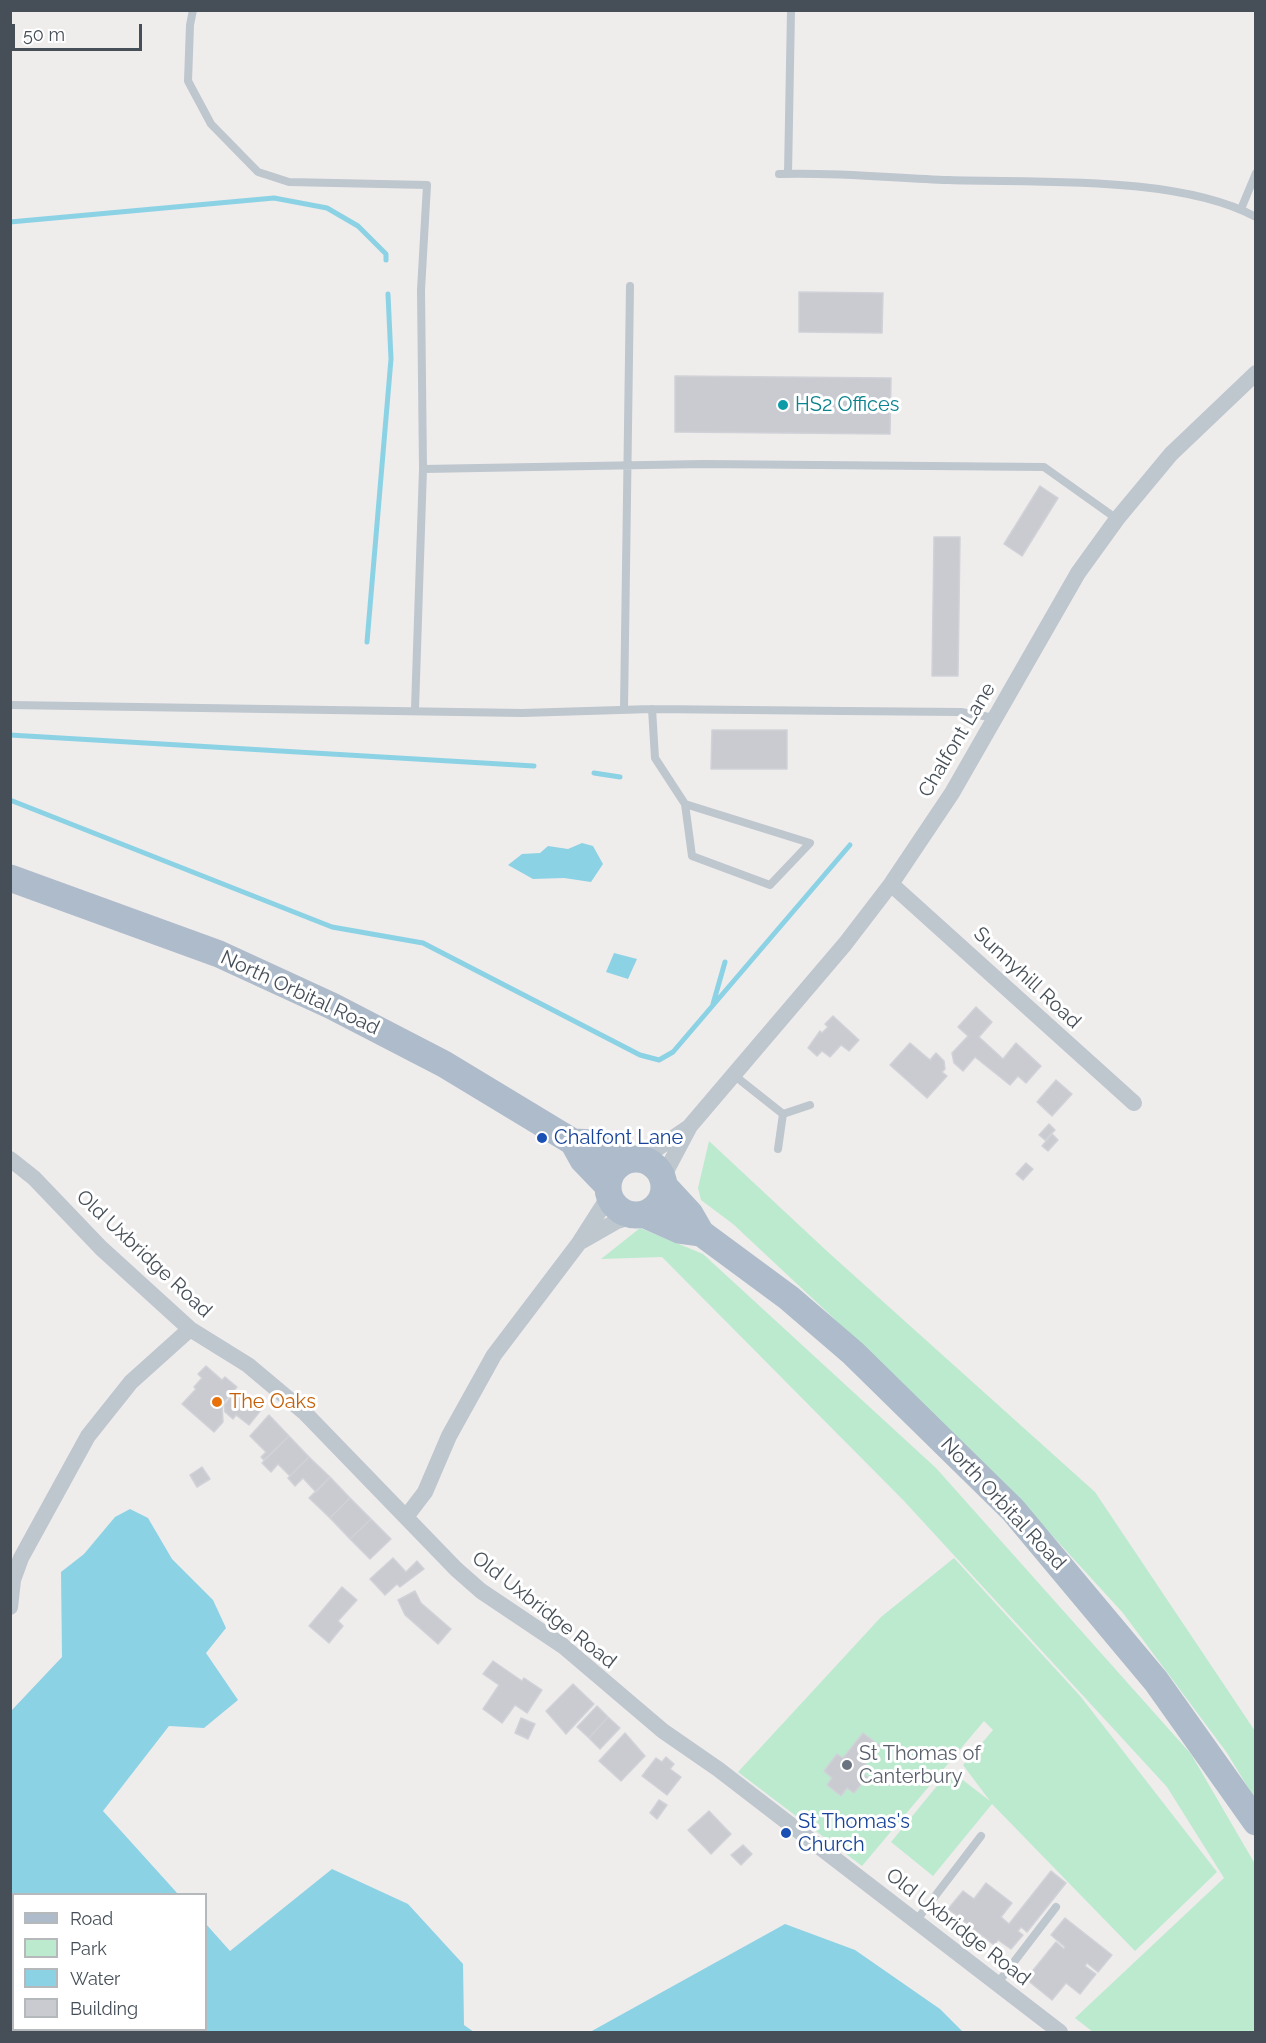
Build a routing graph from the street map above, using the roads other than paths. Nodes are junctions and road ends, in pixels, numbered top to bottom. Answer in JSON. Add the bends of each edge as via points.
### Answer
{"nodes":[{"id":1,"x":193,"y":10,"type":"edge"},
{"id":2,"x":791,"y":10,"type":"edge"},
{"id":3,"x":1256,"y":173,"type":"edge"},
{"id":4,"x":1241,"y":209,"type":"junction"},
{"id":5,"x":1256,"y":217,"type":"edge"},
{"id":6,"x":630,"y":286,"type":"dead end"},
{"id":7,"x":1256,"y":373,"type":"edge"},
{"id":8,"x":627,"y":464,"type":"junction"},
{"id":9,"x":423,"y":469,"type":"junction"},
{"id":10,"x":1117,"y":519,"type":"junction"},
{"id":11,"x":10,"y":705,"type":"edge"},
{"id":12,"x":415,"y":709,"type":"junction"},
{"id":13,"x":624,"y":709,"type":"junction"},
{"id":14,"x":652,"y":709,"type":"junction"},
{"id":15,"x":995,"y":718,"type":"junction"},
{"id":16,"x":685,"y":804,"type":"junction"},
{"id":17,"x":10,"y":878,"type":"edge"},
{"id":18,"x":891,"y":884,"type":"junction"},
{"id":19,"x":735,"y":1076,"type":"junction"},
{"id":20,"x":1134,"y":1103,"type":"dead end"},
{"id":21,"x":810,"y":1105,"type":"dead end"},
{"id":22,"x":783,"y":1114,"type":"junction"},
{"id":23,"x":690,"y":1126,"type":"junction"},
{"id":24,"x":573,"y":1142,"type":"junction"},
{"id":25,"x":778,"y":1149,"type":"dead end"},
{"id":26,"x":10,"y":1159,"type":"edge"},
{"id":27,"x":637,"y":1159,"type":"junction"},
{"id":28,"x":664,"y":1182,"type":"junction"},
{"id":29,"x":608,"y":1191,"type":"junction"},
{"id":30,"x":640,"y":1215,"type":"junction"},
{"id":31,"x":701,"y":1233,"type":"junction"},
{"id":32,"x":579,"y":1243,"type":"junction"},
{"id":33,"x":190,"y":1329,"type":"junction"},
{"id":34,"x":406,"y":1517,"type":"junction"},
{"id":35,"x":10,"y":1607,"type":"edge"},
{"id":36,"x":1256,"y":1822,"type":"edge"},
{"id":37,"x":981,"y":1836,"type":"dead end"},
{"id":38,"x":1056,"y":1907,"type":"dead end"},
{"id":39,"x":916,"y":1921,"type":"junction"},
{"id":40,"x":997,"y":1984,"type":"junction"},
{"id":41,"x":1060,"y":2032,"type":"edge"}],
"edges":[{"from":1,"to":9,"type":"lane","via":[[188,81],[212,124],[258,171],[290,182],[427,185],[421,290]]},
{"from":2,"to":4,"type":"lane","via":[[784,174],[1097,185],[1184,192]]},
{"from":3,"to":4,"type":"lane"},
{"from":4,"to":5,"type":"lane"},
{"from":6,"to":8,"type":"lane"},
{"from":7,"to":10,"type":"street","name":"Chalfont Lane","via":[[1171,454]]},
{"from":8,"to":9,"type":"lane"},
{"from":8,"to":10,"type":"lane","via":[[1044,467]]},
{"from":8,"to":13,"type":"lane"},
{"from":9,"to":12,"type":"lane"},
{"from":10,"to":15,"type":"street","name":"Chalfont Lane","via":[[1078,573]]},
{"from":11,"to":12,"type":"lane"},
{"from":12,"to":13,"type":"lane"},
{"from":13,"to":14,"type":"lane"},
{"from":14,"to":15,"type":"lane","via":[[961,712]]},
{"from":14,"to":16,"type":"lane","via":[[655,758]]},
{"from":15,"to":18,"type":"street","name":"Chalfont Lane","via":[[952,793]]},
{"from":16,"to":16,"type":"lane","via":[[739,821],[810,843],[770,885],[692,856]]},
{"from":17,"to":24,"type":"main road","name":"North Orbital Road","via":[[219,954],[321,1001],[444,1064]]},
{"from":18,"to":19,"type":"street","name":"Chalfont Lane"},
{"from":18,"to":20,"type":"street","name":"Sunnyhill Road"},
{"from":19,"to":22,"type":"lane"},
{"from":19,"to":23,"type":"street","name":"Chalfont Lane"},
{"from":21,"to":22,"type":"lane"},
{"from":22,"to":25,"type":"lane"},
{"from":23,"to":27,"type":"street","name":"Chalfont Lane"},
{"from":23,"to":28,"type":"street","name":"Chalfont Lane"},
{"from":24,"to":27,"type":"main road","name":"North Orbital Road","via":[[594,1143]]},
{"from":24,"to":29,"type":"main road","name":"North Orbital Road"},
{"from":26,"to":33,"type":"street","name":"Old Uxbridge Road"},
{"from":27,"to":28,"type":"main road","via":[[651,1162]]},
{"from":27,"to":29,"type":"main road","via":[[614,1168]]},
{"from":28,"to":30,"type":"main road","via":[[658,1205]]},
{"from":28,"to":31,"type":"main road","name":"North Orbital Road"},
{"from":29,"to":30,"type":"main road","via":[[614,1205],[625,1213]]},
{"from":29,"to":32,"type":"street"},
{"from":30,"to":31,"type":"main road","name":"North Orbital Road","via":[[679,1230]]},
{"from":30,"to":32,"type":"street","via":[[617,1221]]},
{"from":31,"to":36,"type":"main road","name":"North Orbital Road","via":[[789,1298],[853,1353],[1013,1510],[1156,1681]]},
{"from":32,"to":34,"type":"street","via":[[494,1354],[449,1436],[424,1492]]},
{"from":33,"to":34,"type":"street","name":"Old Uxbridge Road","via":[[248,1365],[304,1412]]},
{"from":33,"to":35,"type":"street","via":[[131,1382],[88,1436],[21,1558]]},
{"from":34,"to":39,"type":"street","name":"Old Uxbridge Road","via":[[481,1592],[546,1633],[663,1731]]},
{"from":37,"to":39,"type":"lane"},
{"from":38,"to":40,"type":"lane"},
{"from":39,"to":40,"type":"street","name":"Old Uxbridge Road"},
{"from":40,"to":41,"type":"street","name":"Old Uxbridge Road"}]}
